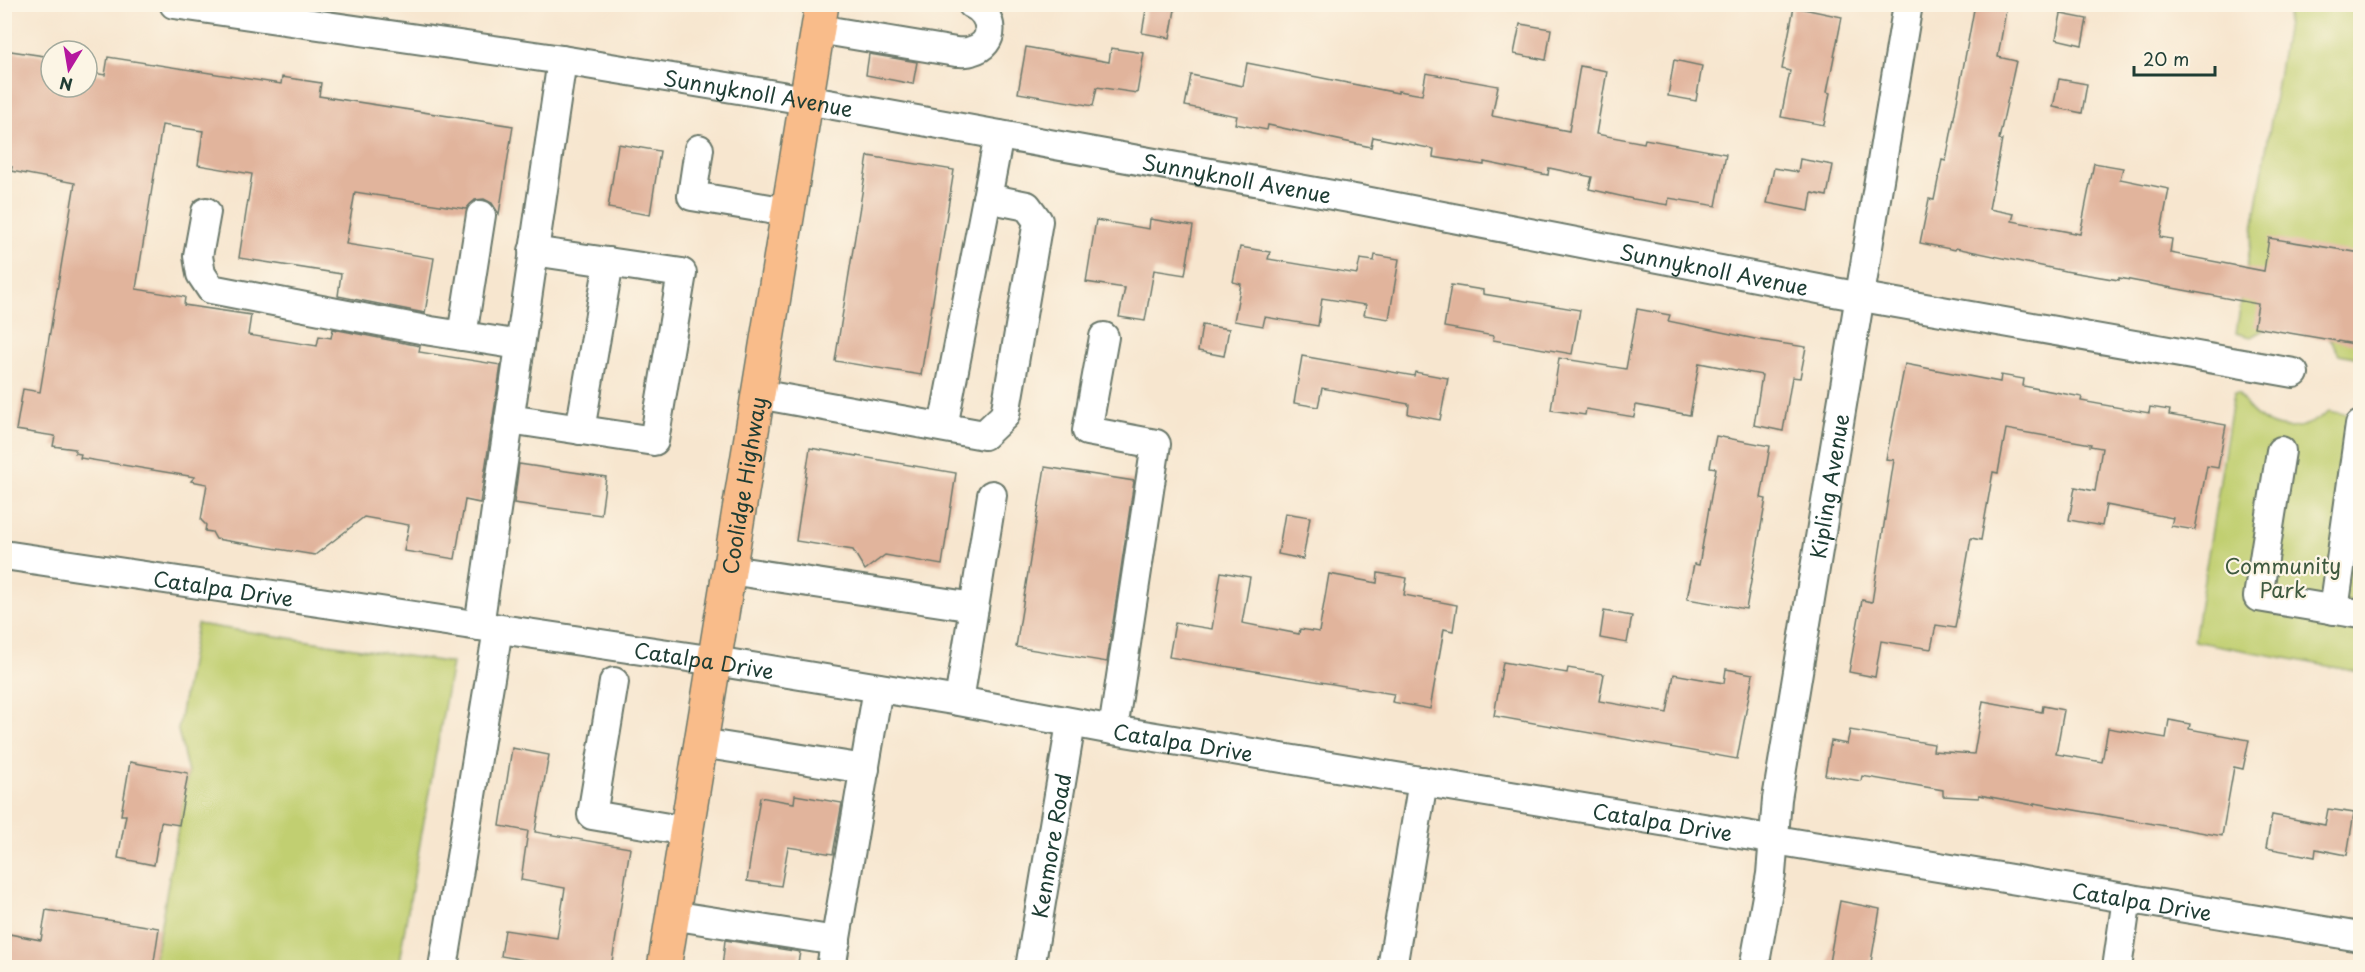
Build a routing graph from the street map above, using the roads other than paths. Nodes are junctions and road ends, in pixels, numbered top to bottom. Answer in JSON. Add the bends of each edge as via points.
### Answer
{"nodes":[{"id":1,"x":174,"y":4,"type":"edge"},
{"id":2,"x":972,"y":4,"type":"edge"},
{"id":3,"x":1908,"y":4,"type":"edge"},
{"id":4,"x":820,"y":17,"type":"edge"},
{"id":5,"x":562,"y":60,"type":"junction"},
{"id":6,"x":806,"y":100,"type":"junction"},
{"id":7,"x":999,"y":135,"type":"junction"},
{"id":8,"x":699,"y":149,"type":"dead end"},
{"id":9,"x":987,"y":198,"type":"junction"},
{"id":10,"x":206,"y":212,"type":"dead end"},
{"id":11,"x":788,"y":212,"type":"junction"},
{"id":12,"x":481,"y":215,"type":"dead end"},
{"id":13,"x":533,"y":251,"type":"junction"},
{"id":14,"x":609,"y":262,"type":"junction"},
{"id":15,"x":1859,"y":296,"type":"junction"},
{"id":16,"x":462,"y":336,"type":"junction"},
{"id":17,"x":1104,"y":336,"type":"dead end"},
{"id":18,"x":520,"y":345,"type":"junction"},
{"id":19,"x":2294,"y":373,"type":"dead end"},
{"id":20,"x":758,"y":394,"type":"junction"},
{"id":21,"x":509,"y":419,"type":"junction"},
{"id":22,"x":2361,"y":425,"type":"edge"},
{"id":23,"x":943,"y":427,"type":"junction"},
{"id":24,"x":580,"y":430,"type":"junction"},
{"id":25,"x":2281,"y":451,"type":"dead end"},
{"id":26,"x":992,"y":495,"type":"dead end"},
{"id":27,"x":4,"y":555,"type":"edge"},
{"id":28,"x":730,"y":570,"type":"junction"},
{"id":29,"x":974,"y":607,"type":"junction"},
{"id":30,"x":2347,"y":612,"type":"edge"},
{"id":31,"x":488,"y":627,"type":"junction"},
{"id":32,"x":715,"y":661,"type":"junction"},
{"id":33,"x":614,"y":682,"type":"dead end"},
{"id":34,"x":878,"y":688,"type":"junction"},
{"id":35,"x":958,"y":701,"type":"junction"},
{"id":36,"x":1071,"y":723,"type":"junction"},
{"id":37,"x":1113,"y":730,"type":"junction"},
{"id":38,"x":701,"y":743,"type":"junction"},
{"id":39,"x":865,"y":769,"type":"junction"},
{"id":40,"x":1423,"y":781,"type":"junction"},
{"id":41,"x":686,"y":831,"type":"junction"},
{"id":42,"x":1773,"y":839,"type":"junction"},
{"id":43,"x":2127,"y":898,"type":"junction"},
{"id":44,"x":671,"y":915,"type":"junction"},
{"id":45,"x":2361,"y":937,"type":"edge"},
{"id":46,"x":834,"y":954,"type":"edge"},
{"id":47,"x":443,"y":968,"type":"edge"},
{"id":48,"x":664,"y":968,"type":"edge"},
{"id":49,"x":1030,"y":968,"type":"edge"},
{"id":50,"x":1392,"y":968,"type":"edge"},
{"id":51,"x":1754,"y":968,"type":"edge"},
{"id":52,"x":2117,"y":968,"type":"edge"}],
"edges":[{"from":1,"to":5,"type":"street","name":"Sunnyknoll Avenue"},
{"from":2,"to":4,"type":"street","via":[[989,19],[990,32],[973,51],[956,52]]},
{"from":3,"to":15,"type":"street","name":"Kipling Avenue"},
{"from":4,"to":6,"type":"main road","name":"Coolidge Highway"},
{"from":5,"to":6,"type":"street","name":"Sunnyknoll Avenue"},
{"from":5,"to":13,"type":"street"},
{"from":6,"to":7,"type":"street","name":"Sunnyknoll Avenue"},
{"from":6,"to":11,"type":"main road","name":"Coolidge Highway"},
{"from":7,"to":9,"type":"street"},
{"from":7,"to":15,"type":"street","name":"Sunnyknoll Avenue"},
{"from":8,"to":11,"type":"street","via":[[692,196]]},
{"from":9,"to":23,"type":"street"},
{"from":9,"to":23,"type":"street","via":[[1027,206],[1038,221],[1005,415],[984,435]]},
{"from":10,"to":16,"type":"street","via":[[198,256],[201,274],[212,289]]},
{"from":11,"to":20,"type":"main road","name":"Coolidge Highway"},
{"from":12,"to":16,"type":"street"},
{"from":13,"to":14,"type":"street"},
{"from":13,"to":18,"type":"street"},
{"from":14,"to":24,"type":"street"},
{"from":14,"to":24,"type":"street","via":[[682,273],[654,441]]},
{"from":15,"to":19,"type":"street","name":"Sunnyknoll Avenue"},
{"from":15,"to":42,"type":"street","name":"Kipling Avenue"},
{"from":16,"to":18,"type":"street"},
{"from":17,"to":37,"type":"street","via":[[1087,431],[1156,444]]},
{"from":18,"to":21,"type":"street"},
{"from":20,"to":23,"type":"street"},
{"from":20,"to":28,"type":"main road","name":"Coolidge Highway"},
{"from":21,"to":24,"type":"street"},
{"from":21,"to":31,"type":"street"},
{"from":22,"to":30,"type":"street"},
{"from":25,"to":30,"type":"street","via":[[2258,597]]},
{"from":26,"to":29,"type":"street"},
{"from":27,"to":31,"type":"street","name":"Catalpa Drive"},
{"from":28,"to":29,"type":"street"},
{"from":28,"to":32,"type":"main road","name":"Coolidge Highway"},
{"from":29,"to":35,"type":"street"},
{"from":31,"to":32,"type":"street","name":"Catalpa Drive"},
{"from":31,"to":47,"type":"street"},
{"from":32,"to":34,"type":"street","name":"Catalpa Drive"},
{"from":32,"to":38,"type":"main road","name":"Coolidge Highway"},
{"from":33,"to":41,"type":"street","via":[[592,815]]},
{"from":34,"to":35,"type":"street","name":"Catalpa Drive"},
{"from":34,"to":39,"type":"street"},
{"from":35,"to":36,"type":"street","name":"Catalpa Drive"},
{"from":36,"to":37,"type":"street","name":"Catalpa Drive"},
{"from":36,"to":49,"type":"street","name":"Kenmore Road"},
{"from":37,"to":40,"type":"street","name":"Catalpa Drive"},
{"from":38,"to":39,"type":"street"},
{"from":38,"to":41,"type":"main road","name":"Coolidge Highway"},
{"from":39,"to":46,"type":"street"},
{"from":40,"to":42,"type":"street","name":"Catalpa Drive"},
{"from":40,"to":50,"type":"street"},
{"from":41,"to":44,"type":"main road","name":"Coolidge Highway"},
{"from":42,"to":43,"type":"street","name":"Catalpa Drive"},
{"from":42,"to":51,"type":"street","name":"Kipling Avenue","via":[[1771,874]]},
{"from":43,"to":45,"type":"street","name":"Catalpa Drive"},
{"from":43,"to":52,"type":"street"},
{"from":44,"to":46,"type":"street"},
{"from":44,"to":48,"type":"main road","name":"Coolidge Highway"}]}
